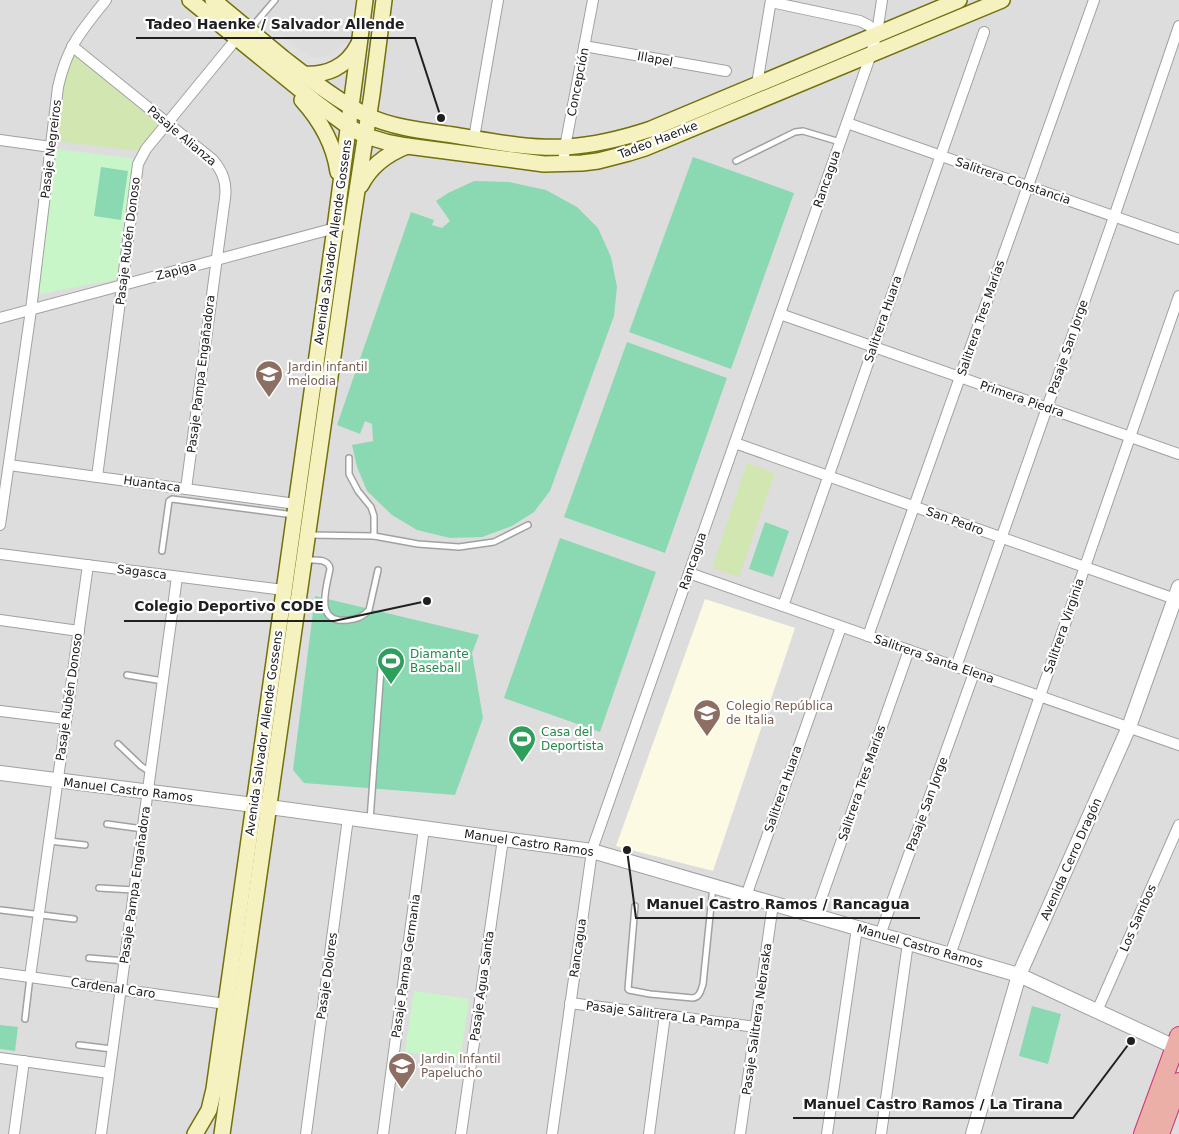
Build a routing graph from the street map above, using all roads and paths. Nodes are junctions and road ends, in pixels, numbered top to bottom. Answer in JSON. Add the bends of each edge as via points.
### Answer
{"nodes":[{"id":1,"x":106,"y":0,"type":"edge"},
{"id":2,"x":190,"y":0,"type":"edge"},
{"id":3,"x":213,"y":0,"type":"edge"},
{"id":4,"x":276,"y":0,"type":"edge"},
{"id":5,"x":365,"y":0,"type":"edge"},
{"id":6,"x":384,"y":0,"type":"edge"},
{"id":7,"x":498,"y":0,"type":"edge"},
{"id":8,"x":593,"y":0,"type":"edge"},
{"id":9,"x":882,"y":0,"type":"edge"},
{"id":10,"x":959,"y":0,"type":"edge"},
{"id":11,"x":1002,"y":0,"type":"edge"},
{"id":12,"x":1094,"y":0,"type":"edge"},
{"id":13,"x":771,"y":1,"type":"edge"},
{"id":14,"x":1179,"y":26,"type":"edge"},
{"id":15,"x":984,"y":32,"type":"dead end"},
{"id":16,"x":877,"y":33,"type":"junction"},
{"id":17,"x":243,"y":34,"type":"junction"},
{"id":18,"x":359,"y":42,"type":"junction"},
{"id":19,"x":72,"y":46,"type":"junction"},
{"id":20,"x":584,"y":46,"type":"junction"},
{"id":21,"x":871,"y":54,"type":"junction"},
{"id":22,"x":726,"y":71,"type":"dead end"},
{"id":23,"x":278,"y":72,"type":"junction"},
{"id":24,"x":303,"y":74,"type":"junction"},
{"id":25,"x":757,"y":84,"type":"junction"},
{"id":26,"x":351,"y":107,"type":"junction"},
{"id":27,"x":369,"y":116,"type":"junction"},
{"id":28,"x":167,"y":123,"type":"junction"},
{"id":29,"x":847,"y":123,"type":"junction"},
{"id":30,"x":348,"y":127,"type":"junction"},
{"id":31,"x":366,"y":136,"type":"junction"},
{"id":32,"x":474,"y":138,"type":"junction"},
{"id":33,"x":0,"y":140,"type":"edge"},
{"id":34,"x":840,"y":142,"type":"junction"},
{"id":35,"x":407,"y":146,"type":"junction"},
{"id":36,"x":51,"y":147,"type":"junction"},
{"id":37,"x":565,"y":147,"type":"junction"},
{"id":38,"x":940,"y":156,"type":"junction"},
{"id":39,"x":736,"y":161,"type":"dead end"},
{"id":40,"x":563,"y":164,"type":"junction"},
{"id":41,"x":1027,"y":186,"type":"junction"},
{"id":42,"x":358,"y":190,"type":"junction"},
{"id":43,"x":339,"y":192,"type":"junction"},
{"id":44,"x":1114,"y":217,"type":"junction"},
{"id":45,"x":352,"y":223,"type":"junction"},
{"id":46,"x":335,"y":228,"type":"junction"},
{"id":47,"x":1179,"y":239,"type":"edge"},
{"id":48,"x":216,"y":260,"type":"junction"},
{"id":49,"x":122,"y":285,"type":"junction"},
{"id":50,"x":1179,"y":296,"type":"edge"},
{"id":51,"x":31,"y":310,"type":"junction"},
{"id":52,"x":780,"y":314,"type":"junction"},
{"id":53,"x":0,"y":318,"type":"edge"},
{"id":54,"x":874,"y":346,"type":"junction"},
{"id":55,"x":960,"y":377,"type":"junction"},
{"id":56,"x":1047,"y":408,"type":"junction"},
{"id":57,"x":1130,"y":437,"type":"junction"},
{"id":58,"x":734,"y":443,"type":"junction"},
{"id":59,"x":1179,"y":454,"type":"edge"},
{"id":60,"x":349,"y":458,"type":"dead end"},
{"id":61,"x":9,"y":464,"type":"junction"},
{"id":62,"x":828,"y":476,"type":"junction"},
{"id":63,"x":97,"y":477,"type":"junction"},
{"id":64,"x":186,"y":489,"type":"junction"},
{"id":65,"x":914,"y":507,"type":"junction"},
{"id":66,"x":295,"y":509,"type":"junction"},
{"id":67,"x":0,"y":525,"type":"edge"},
{"id":68,"x":528,"y":525,"type":"dead end"},
{"id":69,"x":308,"y":535,"type":"junction"},
{"id":70,"x":374,"y":536,"type":"junction"},
{"id":71,"x":1001,"y":537,"type":"junction"},
{"id":72,"x":162,"y":551,"type":"dead end"},
{"id":73,"x":0,"y":554,"type":"edge"},
{"id":74,"x":305,"y":560,"type":"junction"},
{"id":75,"x":88,"y":565,"type":"junction"},
{"id":76,"x":1085,"y":567,"type":"junction"},
{"id":77,"x":378,"y":570,"type":"dead end"},
{"id":78,"x":689,"y":573,"type":"junction"},
{"id":79,"x":177,"y":577,"type":"junction"},
{"id":80,"x":284,"y":590,"type":"junction"},
{"id":81,"x":1177,"y":593,"type":"edge"},
{"id":82,"x":783,"y":606,"type":"junction"},
{"id":83,"x":0,"y":620,"type":"edge"},
{"id":84,"x":841,"y":627,"type":"junction"},
{"id":85,"x":78,"y":631,"type":"junction"},
{"id":86,"x":868,"y":636,"type":"junction"},
{"id":87,"x":908,"y":650,"type":"junction"},
{"id":88,"x":382,"y":655,"type":"dead end"},
{"id":89,"x":956,"y":667,"type":"junction"},
{"id":90,"x":974,"y":673,"type":"junction"},
{"id":91,"x":127,"y":675,"type":"dead end"},
{"id":92,"x":163,"y":681,"type":"junction"},
{"id":93,"x":1040,"y":696,"type":"junction"},
{"id":94,"x":0,"y":711,"type":"edge"},
{"id":95,"x":66,"y":719,"type":"junction"},
{"id":96,"x":1130,"y":727,"type":"junction"},
{"id":97,"x":118,"y":744,"type":"dead end"},
{"id":98,"x":1179,"y":745,"type":"edge"},
{"id":99,"x":150,"y":772,"type":"junction"},
{"id":100,"x":0,"y":773,"type":"edge"},
{"id":101,"x":57,"y":781,"type":"junction"},
{"id":102,"x":148,"y":792,"type":"junction"},
{"id":103,"x":254,"y":805,"type":"junction"},
{"id":104,"x":270,"y":807,"type":"junction"},
{"id":105,"x":348,"y":818,"type":"junction"},
{"id":106,"x":370,"y":821,"type":"junction"},
{"id":107,"x":108,"y":824,"type":"dead end"},
{"id":108,"x":1179,"y":825,"type":"edge"},
{"id":109,"x":424,"y":828,"type":"junction"},
{"id":110,"x":142,"y":829,"type":"junction"},
{"id":111,"x":503,"y":839,"type":"junction"},
{"id":112,"x":49,"y":841,"type":"junction"},
{"id":113,"x":85,"y":845,"type":"dead end"},
{"id":114,"x":592,"y":851,"type":"junction"},
{"id":115,"x":713,"y":886,"type":"junction"},
{"id":116,"x":99,"y":888,"type":"dead end"},
{"id":117,"x":134,"y":890,"type":"junction"},
{"id":118,"x":746,"y":896,"type":"junction"},
{"id":119,"x":773,"y":904,"type":"junction"},
{"id":120,"x":635,"y":906,"type":"dead end"},
{"id":121,"x":1,"y":910,"type":"edge"},
{"id":122,"x":39,"y":914,"type":"junction"},
{"id":123,"x":815,"y":916,"type":"junction"},
{"id":124,"x":74,"y":919,"type":"dead end"},
{"id":125,"x":857,"y":928,"type":"junction"},
{"id":126,"x":880,"y":935,"type":"junction"},
{"id":127,"x":908,"y":943,"type":"junction"},
{"id":128,"x":950,"y":955,"type":"junction"},
{"id":129,"x":89,"y":958,"type":"dead end"},
{"id":130,"x":125,"y":961,"type":"junction"},
{"id":131,"x":0,"y":973,"type":"edge"},
{"id":132,"x":1019,"y":975,"type":"junction"},
{"id":133,"x":30,"y":977,"type":"junction"},
{"id":134,"x":121,"y":989,"type":"junction"},
{"id":135,"x":570,"y":1003,"type":"junction"},
{"id":136,"x":226,"y":1004,"type":"junction"},
{"id":137,"x":1097,"y":1011,"type":"junction"},
{"id":138,"x":665,"y":1015,"type":"junction"},
{"id":139,"x":25,"y":1019,"type":"dead end"},
{"id":140,"x":756,"y":1027,"type":"junction"},
{"id":141,"x":1177,"y":1044,"type":"edge"},
{"id":142,"x":79,"y":1045,"type":"dead end"},
{"id":143,"x":112,"y":1049,"type":"junction"},
{"id":144,"x":0,"y":1058,"type":"edge"},
{"id":145,"x":24,"y":1061,"type":"junction"},
{"id":146,"x":109,"y":1073,"type":"junction"},
{"id":147,"x":1179,"y":1082,"type":"edge"},
{"id":148,"x":14,"y":1134,"type":"edge"},
{"id":149,"x":101,"y":1134,"type":"edge"},
{"id":150,"x":195,"y":1134,"type":"edge"},
{"id":151,"x":222,"y":1134,"type":"edge"},
{"id":152,"x":306,"y":1134,"type":"edge"},
{"id":153,"x":383,"y":1134,"type":"edge"},
{"id":154,"x":461,"y":1134,"type":"edge"},
{"id":155,"x":552,"y":1134,"type":"edge"},
{"id":156,"x":649,"y":1134,"type":"edge"},
{"id":157,"x":740,"y":1134,"type":"edge"},
{"id":158,"x":827,"y":1134,"type":"edge"},
{"id":159,"x":881,"y":1134,"type":"edge"},
{"id":160,"x":973,"y":1134,"type":"edge"},
{"id":161,"x":1143,"y":1134,"type":"edge"},
{"id":162,"x":1160,"y":1134,"type":"edge"}],
"edges":[{"from":1,"to":19,"type":"street","name":"Pasaje Negreiros"},
{"from":2,"to":17,"type":"main road","name":"Tadeo Haenke"},
{"from":3,"to":17,"type":"main road","name":"Tadeo Haenke"},
{"from":4,"to":17,"type":"lane"},
{"from":5,"to":18,"type":"main road","name":"Avenida Salvador Allende Gossens"},
{"from":6,"to":27,"type":"main road","name":"Avenida Salvador Allende Gossens"},
{"from":7,"to":32,"type":"street"},
{"from":8,"to":20,"type":"street","name":"Concepción"},
{"from":9,"to":16,"type":"street","name":"Rancagua"},
{"from":10,"to":16,"type":"main road","name":"Tadeo Haenke"},
{"from":11,"to":21,"type":"main road","name":"Tadeo Haenke"},
{"from":12,"to":41,"type":"street","name":"Salitrera Tres Marías"},
{"from":13,"to":16,"type":"street","via":[[860,21]]},
{"from":13,"to":25,"type":"street"},
{"from":14,"to":44,"type":"street","name":"Pasaje San Jorge"},
{"from":15,"to":38,"type":"street","name":"Salitrera Huara"},
{"from":16,"to":21,"type":"street","name":"Rancagua"},
{"from":16,"to":25,"type":"main road","name":"Tadeo Haenke"},
{"from":17,"to":23,"type":"main road","name":"Tadeo Haenke"},
{"from":17,"to":24,"type":"main road","name":"Tadeo Haenke"},
{"from":17,"to":28,"type":"street","name":"Pasaje Rubén Donoso"},
{"from":18,"to":24,"type":"main road","via":[[351,57],[337,68],[321,74]]},
{"from":18,"to":26,"type":"main road","name":"Avenida Salvador Allende Gossens"},
{"from":19,"to":28,"type":"street","name":"Pasaje Alianza"},
{"from":19,"to":36,"type":"street","name":"Pasaje Negreiros","via":[[60,80]]},
{"from":20,"to":22,"type":"street","name":"Illapel"},
{"from":20,"to":37,"type":"street","name":"Concepción"},
{"from":21,"to":29,"type":"street","name":"Rancagua"},
{"from":21,"to":40,"type":"main road","name":"Tadeo Haenke","via":[[637,150],[598,161]]},
{"from":23,"to":30,"type":"main road","name":"Tadeo Haenke"},
{"from":23,"to":43,"type":"main road","via":[[310,108],[325,131],[336,161]]},
{"from":24,"to":26,"type":"main road","name":"Tadeo Haenke"},
{"from":25,"to":37,"type":"main road","name":"Tadeo Haenke","via":[[632,135]]},
{"from":26,"to":27,"type":"main road","name":"Tadeo Haenke"},
{"from":26,"to":30,"type":"main road","name":"Avenida Salvador Allende Gossens"},
{"from":27,"to":31,"type":"main road","name":"Avenida Salvador Allende Gossens"},
{"from":27,"to":32,"type":"main road","name":"Tadeo Haenke","via":[[413,129]]},
{"from":28,"to":48,"type":"street","name":"Pasaje Alianza","via":[[222,171],[226,191]]},
{"from":28,"to":49,"type":"street","name":"Pasaje Rubén Donoso","via":[[138,164]]},
{"from":29,"to":34,"type":"street","name":"Rancagua"},
{"from":29,"to":38,"type":"street","name":"Salitrera Constancia"},
{"from":30,"to":31,"type":"main road","name":"Tadeo Haenke"},
{"from":30,"to":43,"type":"main road","name":"Avenida Salvador Allende Gossens"},
{"from":31,"to":35,"type":"main road","name":"Tadeo Haenke"},
{"from":31,"to":42,"type":"main road","name":"Avenida Salvador Allende Gossens"},
{"from":32,"to":37,"type":"main road","name":"Tadeo Haenke"},
{"from":33,"to":36,"type":"street"},
{"from":34,"to":39,"type":"lane","via":[[795,132]]},
{"from":34,"to":52,"type":"street","name":"Rancagua"},
{"from":35,"to":40,"type":"main road","name":"Tadeo Haenke"},
{"from":35,"to":42,"type":"main road","via":[[381,160],[367,174]]},
{"from":36,"to":51,"type":"street","name":"Pasaje Negreiros"},
{"from":37,"to":40,"type":"street","name":"Concepción"},
{"from":38,"to":41,"type":"street","name":"Salitrera Constancia"},
{"from":38,"to":54,"type":"street","name":"Salitrera Huara"},
{"from":41,"to":44,"type":"street","name":"Salitrera Constancia"},
{"from":41,"to":55,"type":"street","name":"Salitrera Tres Marías"},
{"from":42,"to":45,"type":"main road","name":"Avenida Salvador Allende Gossens"},
{"from":43,"to":46,"type":"main road","name":"Avenida Salvador Allende Gossens"},
{"from":44,"to":47,"type":"street","name":"Salitrera Constancia"},
{"from":44,"to":56,"type":"street","name":"Pasaje San Jorge"},
{"from":45,"to":46,"type":"street","name":"Zapiga"},
{"from":45,"to":69,"type":"main road","name":"Avenida Salvador Allende Gossens"},
{"from":46,"to":48,"type":"street","name":"Zapiga"},
{"from":46,"to":66,"type":"main road","name":"Avenida Salvador Allende Gossens"},
{"from":48,"to":49,"type":"street","name":"Zapiga"},
{"from":48,"to":64,"type":"street","name":"Pasaje Pampa Engañadora"},
{"from":49,"to":51,"type":"street","name":"Zapiga"},
{"from":49,"to":63,"type":"street","name":"Pasaje Rubén Donoso"},
{"from":50,"to":57,"type":"street","name":"Salitrera Virginia"},
{"from":51,"to":53,"type":"street","name":"Zapiga"},
{"from":51,"to":61,"type":"street","name":"Pasaje Negreiros"},
{"from":52,"to":54,"type":"street","name":"Primera Piedra"},
{"from":52,"to":58,"type":"street","name":"Rancagua"},
{"from":54,"to":55,"type":"street","name":"Primera Piedra"},
{"from":54,"to":62,"type":"street","name":"Salitrera Huara"},
{"from":55,"to":56,"type":"street","name":"Primera Piedra"},
{"from":55,"to":65,"type":"street","name":"Salitrera Tres Marías"},
{"from":56,"to":57,"type":"street","name":"Primera Piedra"},
{"from":56,"to":71,"type":"street","name":"Pasaje San Jorge"},
{"from":57,"to":59,"type":"street","name":"Primera Piedra"},
{"from":57,"to":76,"type":"street","name":"Salitrera Virginia"},
{"from":58,"to":62,"type":"street","name":"San Pedro"},
{"from":58,"to":78,"type":"street","name":"Rancagua"},
{"from":60,"to":70,"type":"lane","via":[[349,474],[374,516]]},
{"from":61,"to":63,"type":"street","name":"Huantaca"},
{"from":61,"to":67,"type":"street","name":"Pasaje Negreiros"},
{"from":62,"to":65,"type":"street","name":"San Pedro"},
{"from":62,"to":82,"type":"street","name":"Salitrera Huara"},
{"from":63,"to":64,"type":"street","name":"Huantaca"},
{"from":64,"to":66,"type":"street","name":"Huantaca"},
{"from":65,"to":71,"type":"street","name":"San Pedro"},
{"from":65,"to":86,"type":"street","name":"Salitrera Tres Marías"},
{"from":66,"to":72,"type":"lane","via":[[172,499],[169,501]]},
{"from":66,"to":80,"type":"main road","name":"Avenida Salvador Allende Gossens"},
{"from":68,"to":70,"type":"lane","via":[[494,542],[459,547]]},
{"from":69,"to":70,"type":"lane"},
{"from":69,"to":74,"type":"main road","name":"Avenida Salvador Allende Gossens"},
{"from":71,"to":76,"type":"street","name":"San Pedro"},
{"from":71,"to":89,"type":"street","name":"Pasaje San Jorge"},
{"from":73,"to":75,"type":"street","name":"Sagasca"},
{"from":74,"to":77,"type":"lane","via":[[321,560],[330,565],[324,599],[326,611],[341,620],[355,619],[369,610]]},
{"from":74,"to":104,"type":"main road","name":"Avenida Salvador Allende Gossens"},
{"from":75,"to":79,"type":"street","name":"Sagasca"},
{"from":75,"to":85,"type":"street","name":"Pasaje Rubén Donoso"},
{"from":76,"to":81,"type":"street","name":"San Pedro"},
{"from":76,"to":93,"type":"street","name":"Salitrera Virginia"},
{"from":78,"to":82,"type":"street","name":"Salitrera Santa Elena"},
{"from":78,"to":114,"type":"street","name":"Rancagua"},
{"from":79,"to":80,"type":"street","name":"Sagasca"},
{"from":79,"to":92,"type":"street","name":"Pasaje Pampa Engañadora"},
{"from":80,"to":103,"type":"main road","name":"Avenida Salvador Allende Gossens"},
{"from":81,"to":96,"type":"street","name":"Avenida Cerro Dragón"},
{"from":82,"to":84,"type":"street","name":"Salitrera Santa Elena"},
{"from":83,"to":85,"type":"street"},
{"from":84,"to":86,"type":"street","name":"Salitrera Santa Elena"},
{"from":84,"to":118,"type":"street","name":"Salitrera Huara"},
{"from":85,"to":95,"type":"street","name":"Pasaje Rubén Donoso"},
{"from":86,"to":87,"type":"street","name":"Salitrera Santa Elena"},
{"from":87,"to":89,"type":"street","name":"Salitrera Santa Elena"},
{"from":87,"to":123,"type":"street","name":"Salitrera Tres Marías"},
{"from":88,"to":106,"type":"lane"},
{"from":89,"to":90,"type":"street","name":"Salitrera Santa Elena"},
{"from":90,"to":93,"type":"street","name":"Salitrera Santa Elena"},
{"from":90,"to":126,"type":"street","name":"Pasaje San Jorge"},
{"from":91,"to":92,"type":"lane"},
{"from":92,"to":99,"type":"street","name":"Pasaje Pampa Engañadora"},
{"from":93,"to":96,"type":"street","name":"Salitrera Santa Elena"},
{"from":93,"to":128,"type":"street","name":"Salitrera Virginia"},
{"from":94,"to":95,"type":"street"},
{"from":95,"to":101,"type":"street","name":"Pasaje Rubén Donoso"},
{"from":96,"to":98,"type":"street","name":"Salitrera Santa Elena"},
{"from":96,"to":132,"type":"street","name":"Avenida Cerro Dragón"},
{"from":97,"to":99,"type":"lane"},
{"from":99,"to":102,"type":"street","name":"Pasaje Pampa Engañadora"},
{"from":100,"to":101,"type":"street","name":"Manuel Castro Ramos"},
{"from":101,"to":102,"type":"street","name":"Manuel Castro Ramos"},
{"from":101,"to":112,"type":"street","name":"Pasaje Rubén Donoso"},
{"from":102,"to":103,"type":"street","name":"Manuel Castro Ramos"},
{"from":102,"to":110,"type":"street","name":"Pasaje Pampa Engañadora"},
{"from":103,"to":104,"type":"street","name":"Manuel Castro Ramos"},
{"from":103,"to":136,"type":"main road","name":"Avenida Salvador Allende Gossens"},
{"from":104,"to":105,"type":"street","name":"Manuel Castro Ramos"},
{"from":104,"to":151,"type":"main road","name":"Avenida Salvador Allende Gossens"},
{"from":105,"to":106,"type":"street","name":"Manuel Castro Ramos"},
{"from":105,"to":152,"type":"street","name":"Pasaje Dolores"},
{"from":106,"to":109,"type":"street","name":"Manuel Castro Ramos"},
{"from":107,"to":110,"type":"lane"},
{"from":108,"to":137,"type":"street","name":"Los Sambos"},
{"from":109,"to":111,"type":"street","name":"Manuel Castro Ramos"},
{"from":109,"to":153,"type":"street","name":"Pasaje Pampa Germania"},
{"from":110,"to":117,"type":"street","name":"Pasaje Pampa Engañadora"},
{"from":111,"to":114,"type":"street","name":"Manuel Castro Ramos"},
{"from":111,"to":154,"type":"street","name":"Pasaje Agua Santa"},
{"from":112,"to":113,"type":"lane"},
{"from":112,"to":122,"type":"street","name":"Pasaje Rubén Donoso"},
{"from":114,"to":115,"type":"street","name":"Manuel Castro Ramos"},
{"from":114,"to":135,"type":"street","name":"Rancagua"},
{"from":115,"to":118,"type":"street","name":"Manuel Castro Ramos"},
{"from":115,"to":120,"type":"lane","via":[[703,984],[697,998],[629,990]]},
{"from":116,"to":117,"type":"lane"},
{"from":117,"to":130,"type":"street","name":"Pasaje Pampa Engañadora"},
{"from":118,"to":119,"type":"street","name":"Manuel Castro Ramos"},
{"from":119,"to":123,"type":"street","name":"Manuel Castro Ramos"},
{"from":119,"to":140,"type":"street","name":"Pasaje Salitrera Nebraska"},
{"from":121,"to":122,"type":"lane"},
{"from":122,"to":124,"type":"lane"},
{"from":122,"to":133,"type":"street","name":"Pasaje Rubén Donoso"},
{"from":123,"to":125,"type":"street","name":"Manuel Castro Ramos"},
{"from":125,"to":126,"type":"street","name":"Manuel Castro Ramos"},
{"from":125,"to":158,"type":"street"},
{"from":126,"to":127,"type":"street","name":"Manuel Castro Ramos"},
{"from":127,"to":128,"type":"street","name":"Manuel Castro Ramos"},
{"from":127,"to":159,"type":"street"},
{"from":128,"to":132,"type":"street","name":"Manuel Castro Ramos"},
{"from":129,"to":130,"type":"lane"},
{"from":130,"to":134,"type":"street","name":"Pasaje Pampa Engañadora"},
{"from":131,"to":133,"type":"street","name":"Cardenal Caro"},
{"from":132,"to":137,"type":"street","name":"Manuel Castro Ramos"},
{"from":132,"to":160,"type":"street","name":"Avenida Cerro Dragón"},
{"from":133,"to":134,"type":"street","name":"Cardenal Caro"},
{"from":133,"to":139,"type":"lane"},
{"from":134,"to":136,"type":"street","name":"Cardenal Caro"},
{"from":134,"to":143,"type":"street","name":"Pasaje Pampa Engañadora"},
{"from":135,"to":138,"type":"street","name":"Pasaje Salitrera La Pampa"},
{"from":135,"to":155,"type":"street","name":"Rancagua"},
{"from":136,"to":150,"type":"main road","name":"Avenida Salvador Allende Gossens","via":[[212,1101]]},
{"from":137,"to":141,"type":"street","name":"Manuel Castro Ramos"},
{"from":138,"to":140,"type":"street","name":"Pasaje Salitrera La Pampa"},
{"from":138,"to":156,"type":"street"},
{"from":140,"to":157,"type":"street","name":"Pasaje Salitrera Nebraska"},
{"from":141,"to":161,"type":"highway"},
{"from":142,"to":143,"type":"lane"},
{"from":143,"to":146,"type":"street","name":"Pasaje Pampa Engañadora"},
{"from":144,"to":145,"type":"street"},
{"from":145,"to":146,"type":"street"},
{"from":145,"to":148,"type":"street"},
{"from":146,"to":149,"type":"street","name":"Pasaje Pampa Engañadora"},
{"from":147,"to":162,"type":"highway"}]}
